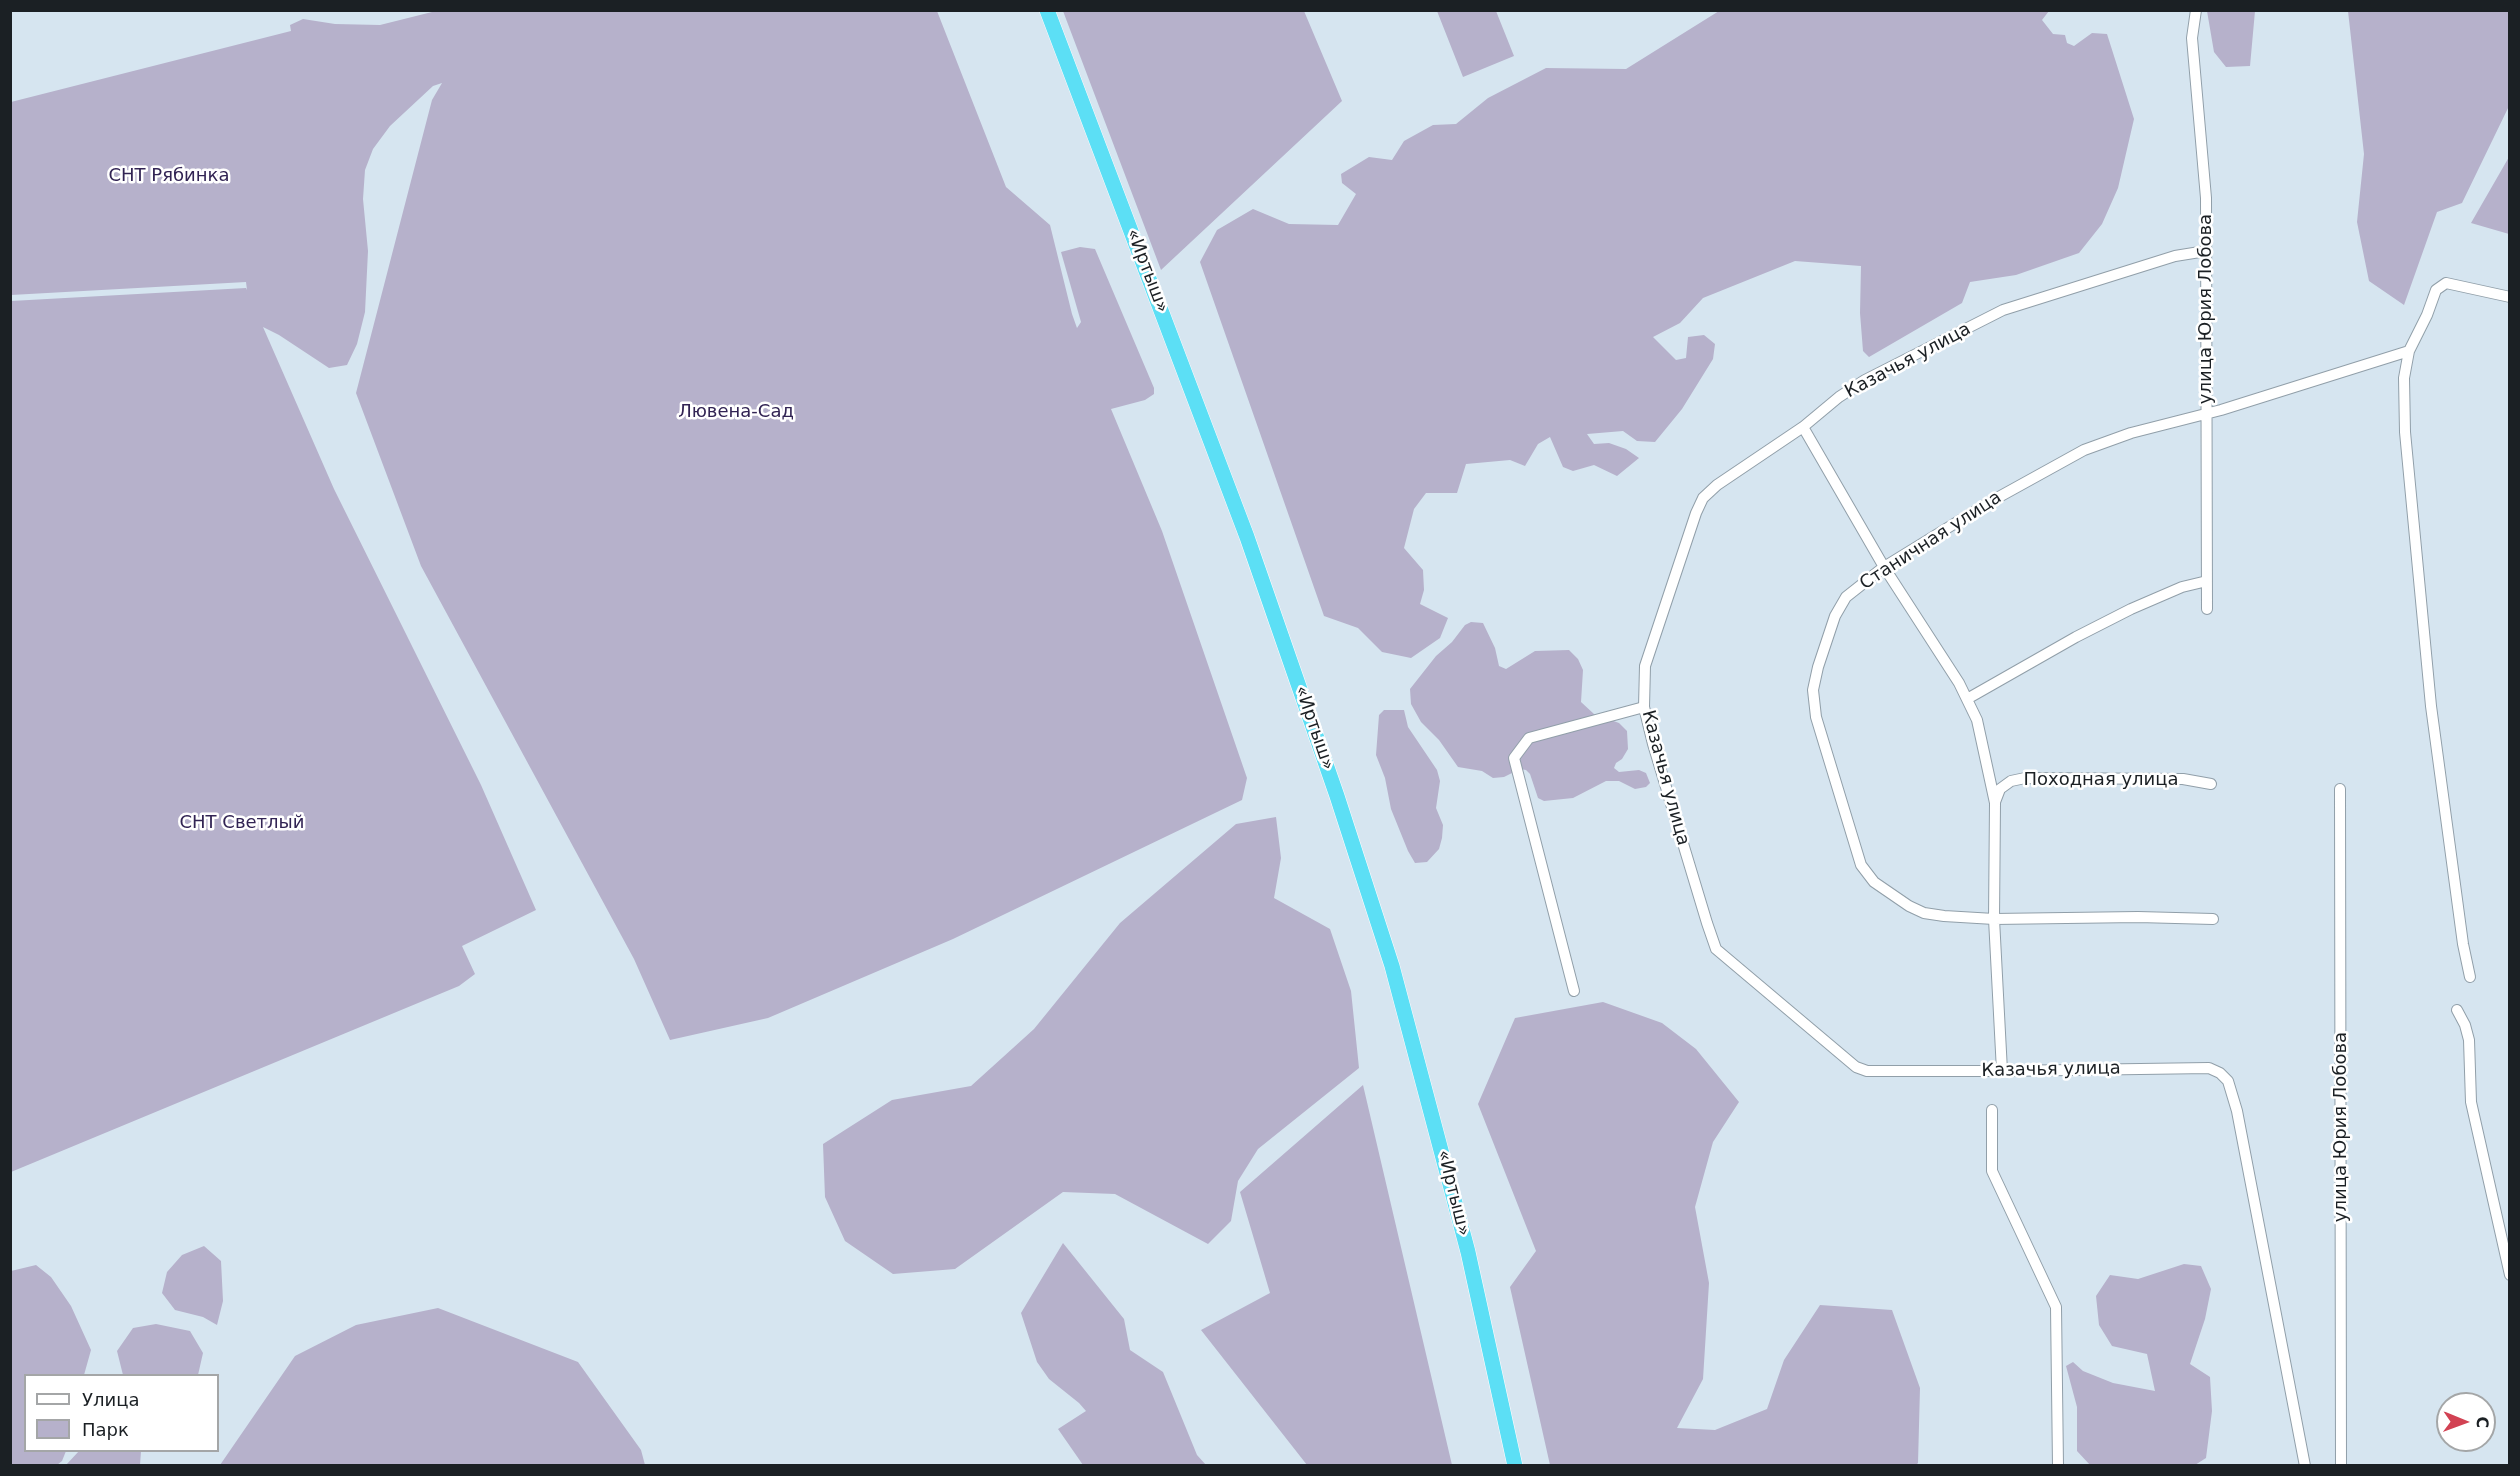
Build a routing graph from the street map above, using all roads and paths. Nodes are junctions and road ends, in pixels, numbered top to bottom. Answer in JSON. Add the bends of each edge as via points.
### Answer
{"nodes":[{"id":1,"x":1047,"y":10,"type":"edge"},
{"id":2,"x":2196,"y":10,"type":"edge"},
{"id":3,"x":2206,"y":251,"type":"junction"},
{"id":4,"x":2510,"y":297,"type":"edge"},
{"id":5,"x":2409,"y":351,"type":"junction"},
{"id":6,"x":2207,"y":414,"type":"junction"},
{"id":7,"x":1803,"y":428,"type":"junction"},
{"id":8,"x":1884,"y":567,"type":"junction"},
{"id":9,"x":2207,"y":581,"type":"junction"},
{"id":10,"x":2207,"y":609,"type":"dead end"},
{"id":11,"x":1967,"y":699,"type":"junction"},
{"id":12,"x":1644,"y":707,"type":"junction"},
{"id":13,"x":2211,"y":784,"type":"dead end"},
{"id":14,"x":2340,"y":789,"type":"dead end"},
{"id":15,"x":1995,"y":803,"type":"junction"},
{"id":16,"x":1994,"y":919,"type":"junction"},
{"id":17,"x":2213,"y":919,"type":"dead end"},
{"id":18,"x":2470,"y":977,"type":"dead end"},
{"id":19,"x":1574,"y":991,"type":"dead end"},
{"id":20,"x":2457,"y":1010,"type":"dead end"},
{"id":21,"x":2002,"y":1071,"type":"junction"},
{"id":22,"x":1992,"y":1110,"type":"dead end"},
{"id":23,"x":2510,"y":1275,"type":"edge"},
{"id":24,"x":1515,"y":1466,"type":"edge"},
{"id":25,"x":2058,"y":1466,"type":"edge"},
{"id":26,"x":2305,"y":1466,"type":"edge"},
{"id":27,"x":2342,"y":1466,"type":"edge"}],
"edges":[{"from":1,"to":24,"type":"highway","name":"«Иртыш»","via":[[1210,434],[1363,875],[1392,966],[1468,1252]]},
{"from":2,"to":3,"type":"street","name":"улица Юрия Лобова","via":[[2192,38],[2206,198]]},
{"from":3,"to":6,"type":"street","name":"улица Юрия Лобова"},
{"from":3,"to":7,"type":"street","name":"Казачья улица","via":[[2175,255],[2003,310],[1865,380]]},
{"from":4,"to":5,"type":"street","via":[[2446,283],[2436,290]]},
{"from":5,"to":6,"type":"street","name":"Станичная улица"},
{"from":5,"to":18,"type":"street","via":[[2403,378],[2405,432],[2430,694]]},
{"from":6,"to":8,"type":"street","name":"Станичная улица","via":[[2131,433],[2084,450]]},
{"from":6,"to":9,"type":"street","name":"улица Юрия Лобова"},
{"from":7,"to":8,"type":"street"},
{"from":7,"to":12,"type":"street","name":"Казачья улица","via":[[1717,485],[1704,498],[1645,666]]},
{"from":8,"to":11,"type":"street"},
{"from":8,"to":16,"type":"street","name":"Станичная улица","via":[[1846,597],[1835,616],[1813,690],[1816,717],[1861,865],[1874,882],[1924,913]]},
{"from":9,"to":10,"type":"street","name":"улица Юрия Лобова"},
{"from":9,"to":11,"type":"street","via":[[2182,587],[2131,609]]},
{"from":11,"to":15,"type":"street","via":[[1977,720]]},
{"from":12,"to":19,"type":"street","via":[[1529,738],[1514,758]]},
{"from":12,"to":21,"type":"street","name":"Казачья улица","via":[[1716,949],[1856,1067],[1867,1071]]},
{"from":13,"to":15,"type":"street","name":"Походная улица","via":[[2183,779],[2025,778],[2000,789]]},
{"from":14,"to":27,"type":"street","name":"улица Юрия Лобова"},
{"from":15,"to":16,"type":"street"},
{"from":16,"to":17,"type":"street","name":"Станичная улица"},
{"from":16,"to":21,"type":"street"},
{"from":20,"to":23,"type":"street","via":[[2469,1040],[2471,1102]]},
{"from":21,"to":26,"type":"street","name":"Казачья улица","via":[[2209,1068],[2228,1081]]},
{"from":22,"to":25,"type":"street","via":[[1992,1171],[2056,1307]]}]}
